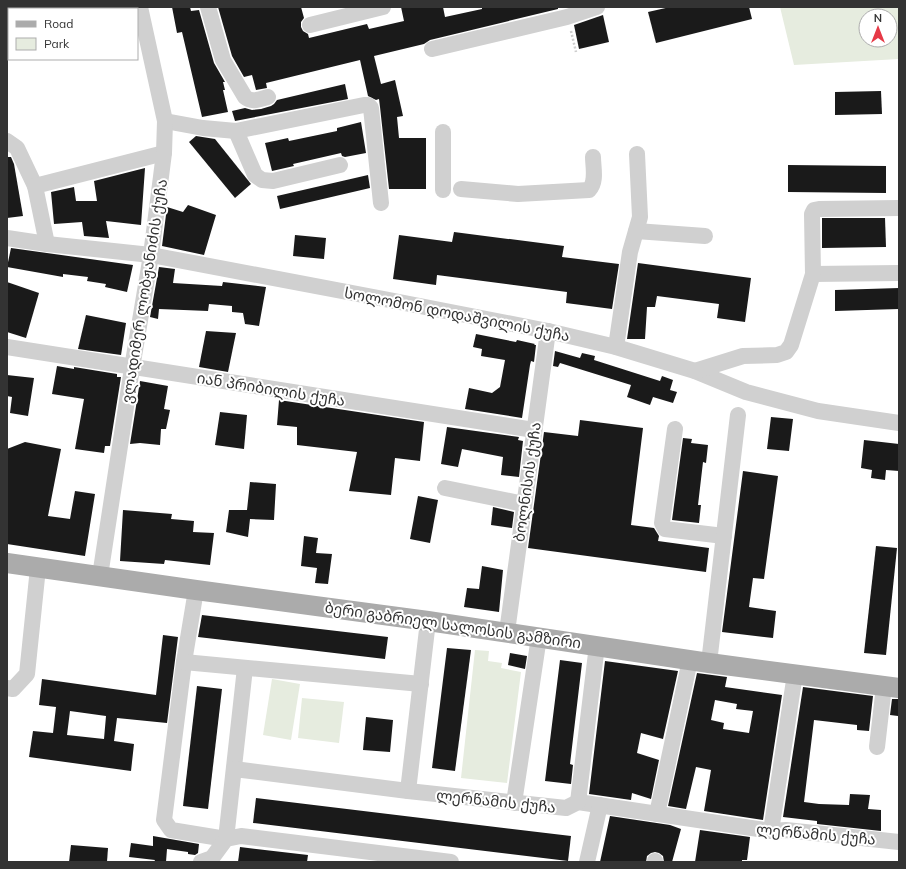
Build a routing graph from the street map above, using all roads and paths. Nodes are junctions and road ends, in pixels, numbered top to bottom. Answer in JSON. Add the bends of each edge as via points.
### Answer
{"nodes":[{"id":1,"x":140,"y":7,"type":"edge"},
{"id":2,"x":208,"y":7,"type":"edge"},
{"id":3,"x":383,"y":7,"type":"edge"},
{"id":4,"x":594,"y":7,"type":"edge"},
{"id":5,"x":339,"y":12,"type":"edge"},
{"id":6,"x":567,"y":17,"type":"junction"},
{"id":7,"x":310,"y":25,"type":"dead end"},
{"id":8,"x":432,"y":49,"type":"dead end"},
{"id":9,"x":576,"y":52,"type":"dead end"},
{"id":10,"x":268,"y":97,"type":"dead end"},
{"id":11,"x":166,"y":121,"type":"junction"},
{"id":12,"x":236,"y":131,"type":"junction"},
{"id":13,"x":443,"y":132,"type":"dead end"},
{"id":14,"x":7,"y":140,"type":"edge"},
{"id":15,"x":164,"y":153,"type":"junction"},
{"id":16,"x":637,"y":154,"type":"dead end"},
{"id":17,"x":593,"y":157,"type":"dead end"},
{"id":18,"x":340,"y":165,"type":"dead end"},
{"id":19,"x":35,"y":186,"type":"junction"},
{"id":20,"x":461,"y":189,"type":"dead end"},
{"id":21,"x":443,"y":190,"type":"dead end"},
{"id":22,"x":381,"y":203,"type":"dead end"},
{"id":23,"x":899,"y":208,"type":"edge"},
{"id":24,"x":636,"y":231,"type":"junction"},
{"id":25,"x":705,"y":236,"type":"dead end"},
{"id":26,"x":7,"y":238,"type":"edge"},
{"id":27,"x":47,"y":244,"type":"junction"},
{"id":28,"x":151,"y":255,"type":"junction"},
{"id":29,"x":899,"y":273,"type":"edge"},
{"id":30,"x":813,"y":274,"type":"junction"},
{"id":31,"x":548,"y":331,"type":"junction"},
{"id":32,"x":7,"y":347,"type":"edge"},
{"id":33,"x":616,"y":347,"type":"junction"},
{"id":34,"x":132,"y":368,"type":"junction"},
{"id":35,"x":695,"y":371,"type":"junction"},
{"id":36,"x":738,"y":415,"type":"dead end"},
{"id":37,"x":899,"y":423,"type":"edge"},
{"id":38,"x":675,"y":429,"type":"dead end"},
{"id":39,"x":534,"y":430,"type":"junction"},
{"id":40,"x":445,"y":488,"type":"dead end"},
{"id":41,"x":524,"y":504,"type":"junction"},
{"id":42,"x":724,"y":536,"type":"junction"},
{"id":43,"x":7,"y":563,"type":"edge"},
{"id":44,"x":38,"y":568,"type":"junction"},
{"id":45,"x":100,"y":576,"type":"junction"},
{"id":46,"x":196,"y":590,"type":"junction"},
{"id":47,"x":428,"y":621,"type":"junction"},
{"id":48,"x":506,"y":632,"type":"junction"},
{"id":49,"x":539,"y":637,"type":"junction"},
{"id":50,"x":597,"y":645,"type":"junction"},
{"id":51,"x":690,"y":660,"type":"junction"},
{"id":52,"x":184,"y":662,"type":"junction"},
{"id":53,"x":709,"y":663,"type":"junction"},
{"id":54,"x":245,"y":668,"type":"junction"},
{"id":55,"x":794,"y":674,"type":"junction"},
{"id":56,"x":421,"y":684,"type":"junction"},
{"id":57,"x":892,"y":687,"type":"edge"},
{"id":58,"x":7,"y":688,"type":"edge"},
{"id":59,"x":877,"y":747,"type":"dead end"},
{"id":60,"x":234,"y":769,"type":"junction"},
{"id":61,"x":408,"y":792,"type":"junction"},
{"id":62,"x":578,"y":802,"type":"junction"},
{"id":63,"x":514,"y":803,"type":"junction"},
{"id":64,"x":600,"y":805,"type":"junction"},
{"id":65,"x":657,"y":814,"type":"junction"},
{"id":66,"x":771,"y":831,"type":"junction"},
{"id":67,"x":226,"y":840,"type":"junction"},
{"id":68,"x":899,"y":842,"type":"edge"},
{"id":69,"x":211,"y":861,"type":"edge"},
{"id":70,"x":451,"y":862,"type":"edge"},
{"id":71,"x":587,"y":862,"type":"edge"}],
"edges":[{"from":1,"to":11,"type":"street","name":"ვლადიმერ ლობჟანიძის ქუჩა"},
{"from":2,"to":10,"type":"street","via":[[223,60],[245,97],[249,100]]},
{"from":3,"to":5,"type":"street"},
{"from":4,"to":6,"type":"street"},
{"from":5,"to":7,"type":"street"},
{"from":6,"to":8,"type":"street"},
{"from":6,"to":9,"type":"path"},
{"from":11,"to":12,"type":"street"},
{"from":11,"to":15,"type":"street","name":"ვლადიმერ ლობჟანიძის ქუჩა"},
{"from":12,"to":18,"type":"street","via":[[255,175],[262,180],[273,181]]},
{"from":12,"to":22,"type":"street","via":[[368,105]]},
{"from":13,"to":21,"type":"street"},
{"from":14,"to":19,"type":"street","via":[[17,148]]},
{"from":15,"to":19,"type":"street"},
{"from":15,"to":28,"type":"street","name":"ვლადიმერ ლობჟანიძის ქუჩა"},
{"from":16,"to":24,"type":"street","via":[[640,217]]},
{"from":17,"to":20,"type":"street","via":[[594,182],[589,190],[518,194]]},
{"from":19,"to":27,"type":"street"},
{"from":23,"to":30,"type":"street","via":[[814,210]]},
{"from":24,"to":25,"type":"street"},
{"from":24,"to":33,"type":"street","via":[[630,252]]},
{"from":26,"to":27,"type":"street","name":"სოლომონ დოდაშვილის ქუჩა"},
{"from":27,"to":28,"type":"street","name":"სოლომონ დოდაშვილის ქუჩა"},
{"from":28,"to":31,"type":"street","name":"სოლომონ დოდაშვილის ქუჩა"},
{"from":28,"to":34,"type":"street","name":"ვლადიმერ ლობჟანიძის ქუჩა"},
{"from":29,"to":30,"type":"street"},
{"from":30,"to":35,"type":"street","via":[[791,345],[786,352],[777,355],[743,356]]},
{"from":31,"to":33,"type":"street","name":"სოლომონ დოდაშვილის ქუჩა"},
{"from":31,"to":39,"type":"street","name":"ბოლნისის ქუჩა"},
{"from":32,"to":34,"type":"street","name":"იან პრიბილის ქუჩა"},
{"from":33,"to":35,"type":"street","name":"სოლომონ დოდაშვილის ქუჩა"},
{"from":34,"to":39,"type":"street","name":"იან პრიბილის ქუჩა"},
{"from":34,"to":45,"type":"street","name":"ვლადიმერ ლობჟანიძის ქუჩა"},
{"from":35,"to":37,"type":"street","name":"სოლომონ დოდაშვილის ქუჩა","via":[[746,392],[818,411]]},
{"from":36,"to":42,"type":"street"},
{"from":38,"to":42,"type":"street","via":[[662,523],[665,529]]},
{"from":39,"to":41,"type":"street","name":"ბოლნისის ქუჩა"},
{"from":40,"to":41,"type":"street"},
{"from":41,"to":48,"type":"street","name":"ბოლნისის ქუჩა"},
{"from":42,"to":53,"type":"street"},
{"from":43,"to":44,"type":"main road","name":"ბერი გაბრიელ სალოსის გამზირი"},
{"from":44,"to":45,"type":"main road","name":"ბერი გაბრიელ სალოსის გამზირი"},
{"from":44,"to":58,"type":"street","via":[[27,674],[13,689]]},
{"from":45,"to":46,"type":"main road","name":"ბერი გაბრიელ სალოსის გამზირი"},
{"from":46,"to":47,"type":"main road","name":"ბერი გაბრიელ სალოსის გამზირი"},
{"from":46,"to":52,"type":"street"},
{"from":47,"to":48,"type":"main road","name":"ბერი გაბრიელ სალოსის გამზირი"},
{"from":47,"to":56,"type":"street"},
{"from":48,"to":49,"type":"main road","name":"ბერი გაბრიელ სალოსის გამზირი"},
{"from":49,"to":50,"type":"main road","name":"ბერი გაბრიელ სალოსის გამზირი"},
{"from":49,"to":63,"type":"street"},
{"from":50,"to":51,"type":"main road","name":"ბერი გაბრიელ სალოსის გამზირი"},
{"from":50,"to":62,"type":"street"},
{"from":51,"to":53,"type":"main road","name":"ბერი გაბრიელ სალოსის გამზირი"},
{"from":51,"to":65,"type":"street"},
{"from":52,"to":54,"type":"street"},
{"from":52,"to":67,"type":"street","via":[[164,820],[171,830]]},
{"from":53,"to":55,"type":"main road","name":"ბერი გაბრიელ სალოსის გამზირი"},
{"from":54,"to":56,"type":"street"},
{"from":54,"to":60,"type":"street"},
{"from":55,"to":57,"type":"main road","name":"ბერი გაბრიელ სალოსის გამზირი"},
{"from":55,"to":66,"type":"street"},
{"from":56,"to":61,"type":"street"},
{"from":57,"to":59,"type":"street"},
{"from":60,"to":61,"type":"street","name":"ლერწამის ქუჩა"},
{"from":60,"to":67,"type":"street"},
{"from":61,"to":63,"type":"street","name":"ლერწამის ქუჩა"},
{"from":62,"to":63,"type":"street","name":"ლერწამის ქუჩა","via":[[566,808]]},
{"from":62,"to":64,"type":"street","name":"ლერწამის ქუჩა"},
{"from":64,"to":65,"type":"street","name":"ლერწამის ქუჩა"},
{"from":64,"to":71,"type":"street"},
{"from":65,"to":66,"type":"street","name":"ლერწამის ქუჩა"},
{"from":66,"to":68,"type":"street","name":"ლერწამის ქუჩა","via":[[786,830]]},
{"from":67,"to":69,"type":"street"},
{"from":67,"to":70,"type":"street","via":[[242,836]]}]}
